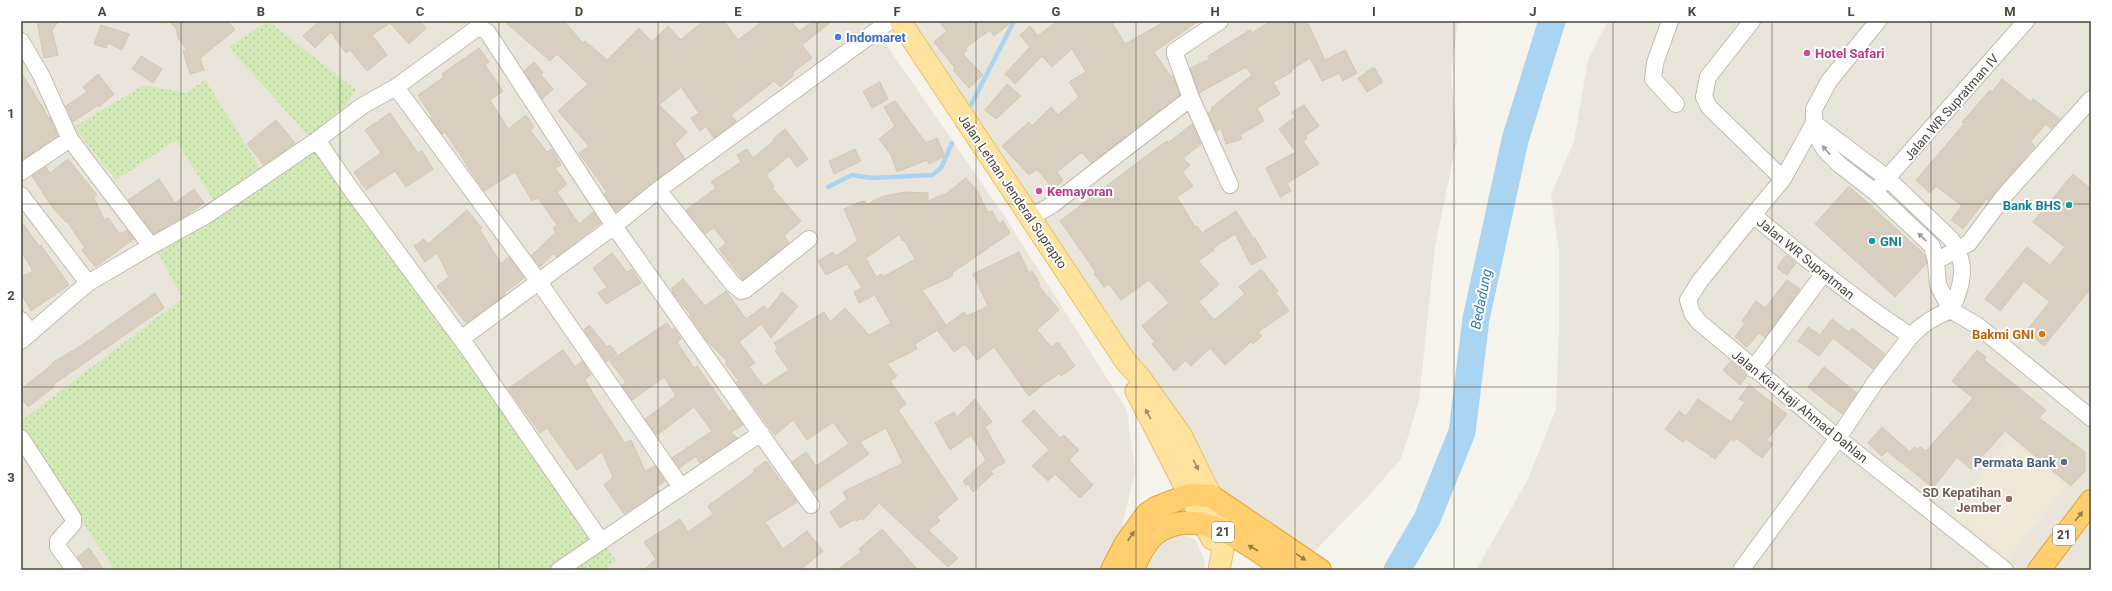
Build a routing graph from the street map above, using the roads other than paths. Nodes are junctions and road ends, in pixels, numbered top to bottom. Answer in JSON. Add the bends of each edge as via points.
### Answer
{"nodes":[{"id":1,"x":890,"y":21,"type":"edge"},
{"id":2,"x":900,"y":21,"type":"edge"},
{"id":3,"x":1220,"y":21,"type":"edge"},
{"id":4,"x":1670,"y":21,"type":"edge"},
{"id":5,"x":1752,"y":21,"type":"edge"},
{"id":6,"x":1878,"y":21,"type":"edge"},
{"id":7,"x":2026,"y":21,"type":"edge"},
{"id":8,"x":21,"y":41,"type":"edge"},
{"id":9,"x":396,"y":87,"type":"junction"},
{"id":10,"x":1191,"y":98,"type":"junction"},
{"id":11,"x":2091,"y":99,"type":"edge"},
{"id":12,"x":1676,"y":104,"type":"dead end"},
{"id":13,"x":1814,"y":123,"type":"junction"},
{"id":14,"x":70,"y":139,"type":"junction"},
{"id":15,"x":317,"y":140,"type":"junction"},
{"id":16,"x":21,"y":172,"type":"edge"},
{"id":17,"x":1887,"y":178,"type":"junction"},
{"id":18,"x":1783,"y":179,"type":"junction"},
{"id":19,"x":1230,"y":185,"type":"dead end"},
{"id":20,"x":658,"y":190,"type":"junction"},
{"id":21,"x":1875,"y":192,"type":"junction"},
{"id":22,"x":21,"y":195,"type":"edge"},
{"id":23,"x":1753,"y":215,"type":"junction"},
{"id":24,"x":1031,"y":217,"type":"junction"},
{"id":25,"x":614,"y":226,"type":"junction"},
{"id":26,"x":809,"y":239,"type":"dead end"},
{"id":27,"x":151,"y":246,"type":"junction"},
{"id":28,"x":1958,"y":249,"type":"junction"},
{"id":29,"x":1936,"y":261,"type":"junction"},
{"id":30,"x":1824,"y":273,"type":"junction"},
{"id":31,"x":539,"y":282,"type":"junction"},
{"id":32,"x":88,"y":283,"type":"junction"},
{"id":33,"x":1952,"y":310,"type":"junction"},
{"id":34,"x":24,"y":331,"type":"edge"},
{"id":35,"x":1911,"y":336,"type":"junction"},
{"id":36,"x":461,"y":339,"type":"junction"},
{"id":37,"x":1753,"y":368,"type":"junction"},
{"id":38,"x":2091,"y":418,"type":"edge"},
{"id":39,"x":761,"y":433,"type":"junction"},
{"id":40,"x":21,"y":438,"type":"edge"},
{"id":41,"x":1838,"y":438,"type":"junction"},
{"id":42,"x":1174,"y":442,"type":"junction"},
{"id":43,"x":681,"y":487,"type":"junction"},
{"id":44,"x":1189,"y":495,"type":"junction"},
{"id":45,"x":1211,"y":496,"type":"junction"},
{"id":46,"x":2091,"y":501,"type":"edge"},
{"id":47,"x":811,"y":505,"type":"dead end"},
{"id":48,"x":1205,"y":525,"type":"junction"},
{"id":49,"x":1226,"y":532,"type":"junction"},
{"id":50,"x":601,"y":541,"type":"junction"},
{"id":51,"x":1220,"y":564,"type":"edge"},
{"id":52,"x":75,"y":570,"type":"edge"},
{"id":53,"x":559,"y":570,"type":"edge"},
{"id":54,"x":1112,"y":570,"type":"edge"},
{"id":55,"x":1132,"y":570,"type":"edge"},
{"id":56,"x":1285,"y":570,"type":"edge"},
{"id":57,"x":1320,"y":570,"type":"edge"},
{"id":58,"x":1741,"y":570,"type":"edge"},
{"id":59,"x":2005,"y":570,"type":"edge"},
{"id":60,"x":2039,"y":570,"type":"edge"}],
"edges":[{"from":1,"to":20,"type":"street"},
{"from":2,"to":24,"type":"main road","name":"Jalan Letnan Jenderal Suprapto"},
{"from":3,"to":10,"type":"street","via":[[1175,51]]},
{"from":4,"to":12,"type":"street","via":[[1655,63],[1653,79]]},
{"from":5,"to":18,"type":"street","via":[[1708,78],[1704,97],[1709,107]]},
{"from":6,"to":13,"type":"street","via":[[1829,80],[1814,109]]},
{"from":7,"to":17,"type":"street","name":"Jalan WR Supratman IV"},
{"from":8,"to":14,"type":"street","via":[[41,74]]},
{"from":9,"to":15,"type":"street","via":[[362,106]]},
{"from":9,"to":25,"type":"street","via":[[476,28],[483,29]]},
{"from":9,"to":31,"type":"street"},
{"from":10,"to":19,"type":"street"},
{"from":10,"to":24,"type":"street","via":[[1052,205]]},
{"from":11,"to":28,"type":"street","via":[[2004,196],[1969,243]]},
{"from":13,"to":17,"type":"street"},
{"from":13,"to":18,"type":"street","name":"Jalan WR Supratman"},
{"from":21,"to":13,"type":"street","one_way":true,"via":[[1825,150],[1816,136]]},
{"from":14,"to":16,"type":"street"},
{"from":14,"to":27,"type":"street"},
{"from":15,"to":27,"type":"street","via":[[207,215]]},
{"from":15,"to":36,"type":"street"},
{"from":17,"to":21,"type":"street","name":"Jalan WR Supratman IV"},
{"from":17,"to":28,"type":"street","via":[[1951,239]]},
{"from":18,"to":23,"type":"street","name":"Jalan WR Supratman"},
{"from":20,"to":25,"type":"street"},
{"from":20,"to":26,"type":"street","via":[[741,291]]},
{"from":29,"to":21,"type":"street","one_way":true,"via":[[1932,246]]},
{"from":22,"to":32,"type":"street"},
{"from":23,"to":30,"type":"street","name":"Jalan WR Supratman"},
{"from":23,"to":37,"type":"street","name":"Jalan Kiai Haji Ahmad Dahlan","via":[[1700,281],[1688,300],[1692,314],[1699,322]]},
{"from":24,"to":42,"type":"main road","name":"Jalan Letnan Jenderal Suprapto","via":[[1126,362],[1135,389]]},
{"from":25,"to":31,"type":"street"},
{"from":25,"to":39,"type":"street"},
{"from":27,"to":32,"type":"street"},
{"from":28,"to":29,"type":"street"},
{"from":28,"to":33,"type":"street","via":[[1961,290]]},
{"from":29,"to":33,"type":"street","via":[[1938,285]]},
{"from":30,"to":35,"type":"street","name":"Jalan WR Supratman"},
{"from":30,"to":37,"type":"street"},
{"from":31,"to":36,"type":"street"},
{"from":31,"to":43,"type":"street"},
{"from":32,"to":34,"type":"street"},
{"from":33,"to":35,"type":"street","via":[[1932,318]]},
{"from":33,"to":38,"type":"street","via":[[1978,326]]},
{"from":35,"to":41,"type":"street","via":[[1874,384]]},
{"from":36,"to":50,"type":"street"},
{"from":37,"to":41,"type":"street","name":"Jalan Kiai Haji Ahmad Dahlan"},
{"from":39,"to":43,"type":"street"},
{"from":39,"to":47,"type":"street"},
{"from":40,"to":52,"type":"street","via":[[73,518],[73,524],[58,541],[58,547]]},
{"from":41,"to":58,"type":"street"},
{"from":41,"to":59,"type":"street","name":"Jalan Kiai Haji Ahmad Dahlan"},
{"from":42,"to":44,"type":"main road"},
{"from":42,"to":45,"type":"main road","one_way":true},
{"from":43,"to":50,"type":"street"},
{"from":44,"to":45,"type":"highway"},
{"from":44,"to":48,"type":"main road"},
{"from":54,"to":44,"type":"highway","one_way":true,"via":[[1126,543],[1147,514]]},
{"from":45,"to":49,"type":"main road"},
{"from":45,"to":57,"type":"highway","number":"21","one_way":true},
{"from":60,"to":46,"type":"highway","number":"21","one_way":true},
{"from":48,"to":49,"type":"highway","number":"21"},
{"from":48,"to":51,"type":"main road"},
{"from":48,"to":55,"type":"highway","number":"21","via":[[1172,525],[1155,535]]},
{"from":49,"to":51,"type":"main road"},
{"from":56,"to":49,"type":"highway","number":"21","one_way":true,"via":[[1260,551]]},
{"from":50,"to":53,"type":"street"}]}
